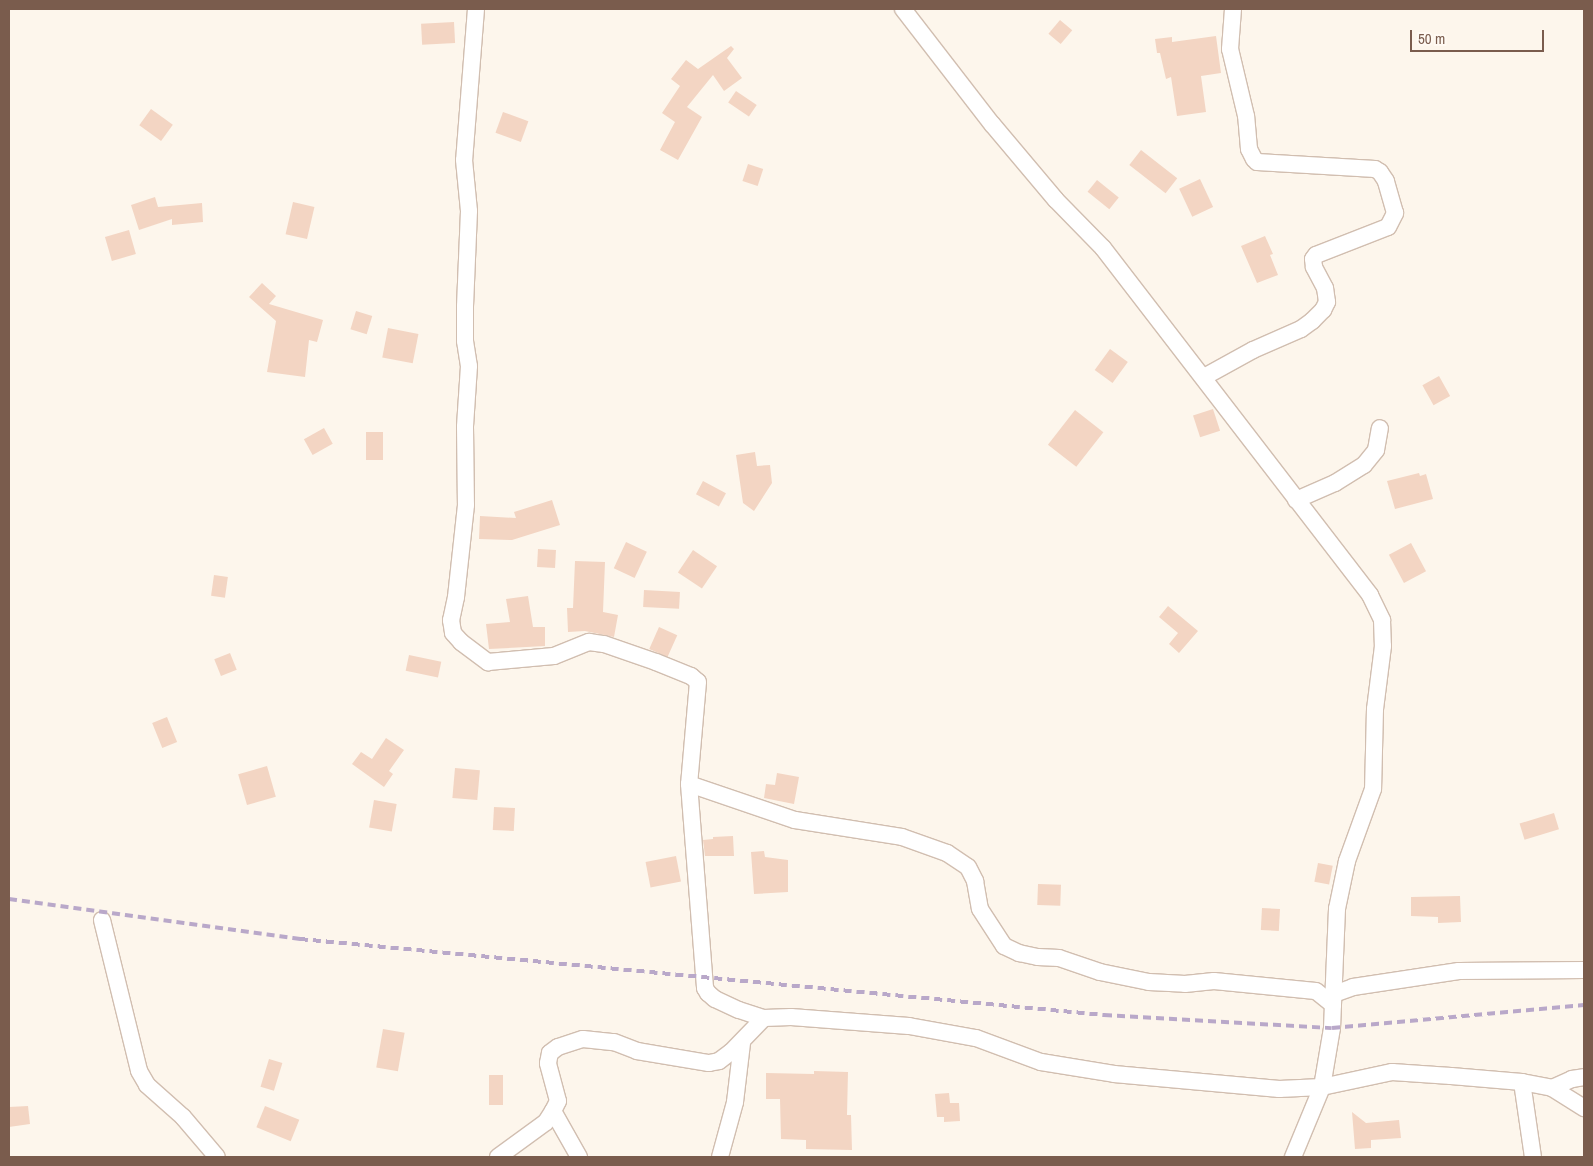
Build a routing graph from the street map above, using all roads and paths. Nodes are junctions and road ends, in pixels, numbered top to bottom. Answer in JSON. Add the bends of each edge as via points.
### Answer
{"nodes":[{"id":1,"x":476,"y":9,"type":"edge"},
{"id":2,"x":903,"y":9,"type":"edge"},
{"id":3,"x":1233,"y":9,"type":"edge"},
{"id":4,"x":1204,"y":377,"type":"junction"},
{"id":5,"x":1380,"y":428,"type":"dead end"},
{"id":6,"x":1296,"y":500,"type":"junction"},
{"id":7,"x":689,"y":784,"type":"junction"},
{"id":8,"x":102,"y":920,"type":"dead end"},
{"id":9,"x":1584,"y":970,"type":"edge"},
{"id":10,"x":1333,"y":999,"type":"junction"},
{"id":11,"x":764,"y":1018,"type":"junction"},
{"id":12,"x":742,"y":1043,"type":"junction"},
{"id":13,"x":1584,"y":1077,"type":"edge"},
{"id":14,"x":1522,"y":1082,"type":"junction"},
{"id":15,"x":1322,"y":1087,"type":"junction"},
{"id":16,"x":1552,"y":1088,"type":"junction"},
{"id":17,"x":1584,"y":1108,"type":"edge"},
{"id":18,"x":553,"y":1111,"type":"junction"},
{"id":19,"x":217,"y":1157,"type":"edge"},
{"id":20,"x":498,"y":1157,"type":"edge"},
{"id":21,"x":579,"y":1157,"type":"edge"},
{"id":22,"x":720,"y":1157,"type":"edge"},
{"id":23,"x":1293,"y":1157,"type":"edge"},
{"id":24,"x":1532,"y":1157,"type":"edge"}],
"edges":[{"from":1,"to":7,"type":"street","via":[[464,160],[469,211],[465,307],[469,366],[465,427],[466,505],[451,620],[453,633],[488,662],[554,656],[589,642],[604,644],[690,676],[698,682],[699,688]]},
{"from":2,"to":4,"type":"street","via":[[992,124],[1056,200],[1104,248]]},
{"from":3,"to":4,"type":"street","via":[[1230,49],[1252,157],[1257,162],[1375,169],[1386,181],[1395,213],[1388,227],[1316,255],[1314,267],[1325,288],[1327,302],[1312,321]]},
{"from":4,"to":6,"type":"street"},
{"from":5,"to":6,"type":"street","via":[[1376,450],[1364,465],[1335,483]]},
{"from":6,"to":10,"type":"street","via":[[1370,595],[1382,620],[1383,631],[1375,709],[1373,789],[1347,860],[1337,909]]},
{"from":7,"to":10,"type":"street","via":[[795,820],[902,837],[947,852],[968,867],[975,881],[980,909],[1004,946],[1019,953],[1058,958],[1100,972],[1149,982],[1185,984],[1214,981],[1316,991]]},
{"from":7,"to":11,"type":"street","via":[[705,988],[715,999]]},
{"from":8,"to":19,"type":"street","via":[[139,1071],[147,1085],[183,1117]]},
{"from":9,"to":10,"type":"street","via":[[1459,971],[1353,988]]},
{"from":10,"to":15,"type":"street","via":[[1332,1028]]},
{"from":11,"to":12,"type":"street"},
{"from":11,"to":15,"type":"street","via":[[909,1026],[976,1038],[1041,1062],[1114,1074],[1279,1089]]},
{"from":12,"to":18,"type":"street","via":[[719,1060],[709,1063],[637,1051],[614,1042],[582,1039],[558,1047],[550,1053],[548,1063],[558,1101]]},
{"from":12,"to":22,"type":"street","via":[[735,1102]]},
{"from":13,"to":16,"type":"street"},
{"from":14,"to":15,"type":"street","via":[[1392,1072]]},
{"from":14,"to":16,"type":"street"},
{"from":14,"to":24,"type":"street"},
{"from":15,"to":23,"type":"street"},
{"from":16,"to":17,"type":"street"},
{"from":18,"to":20,"type":"street","via":[[546,1122]]},
{"from":18,"to":21,"type":"street"}]}
